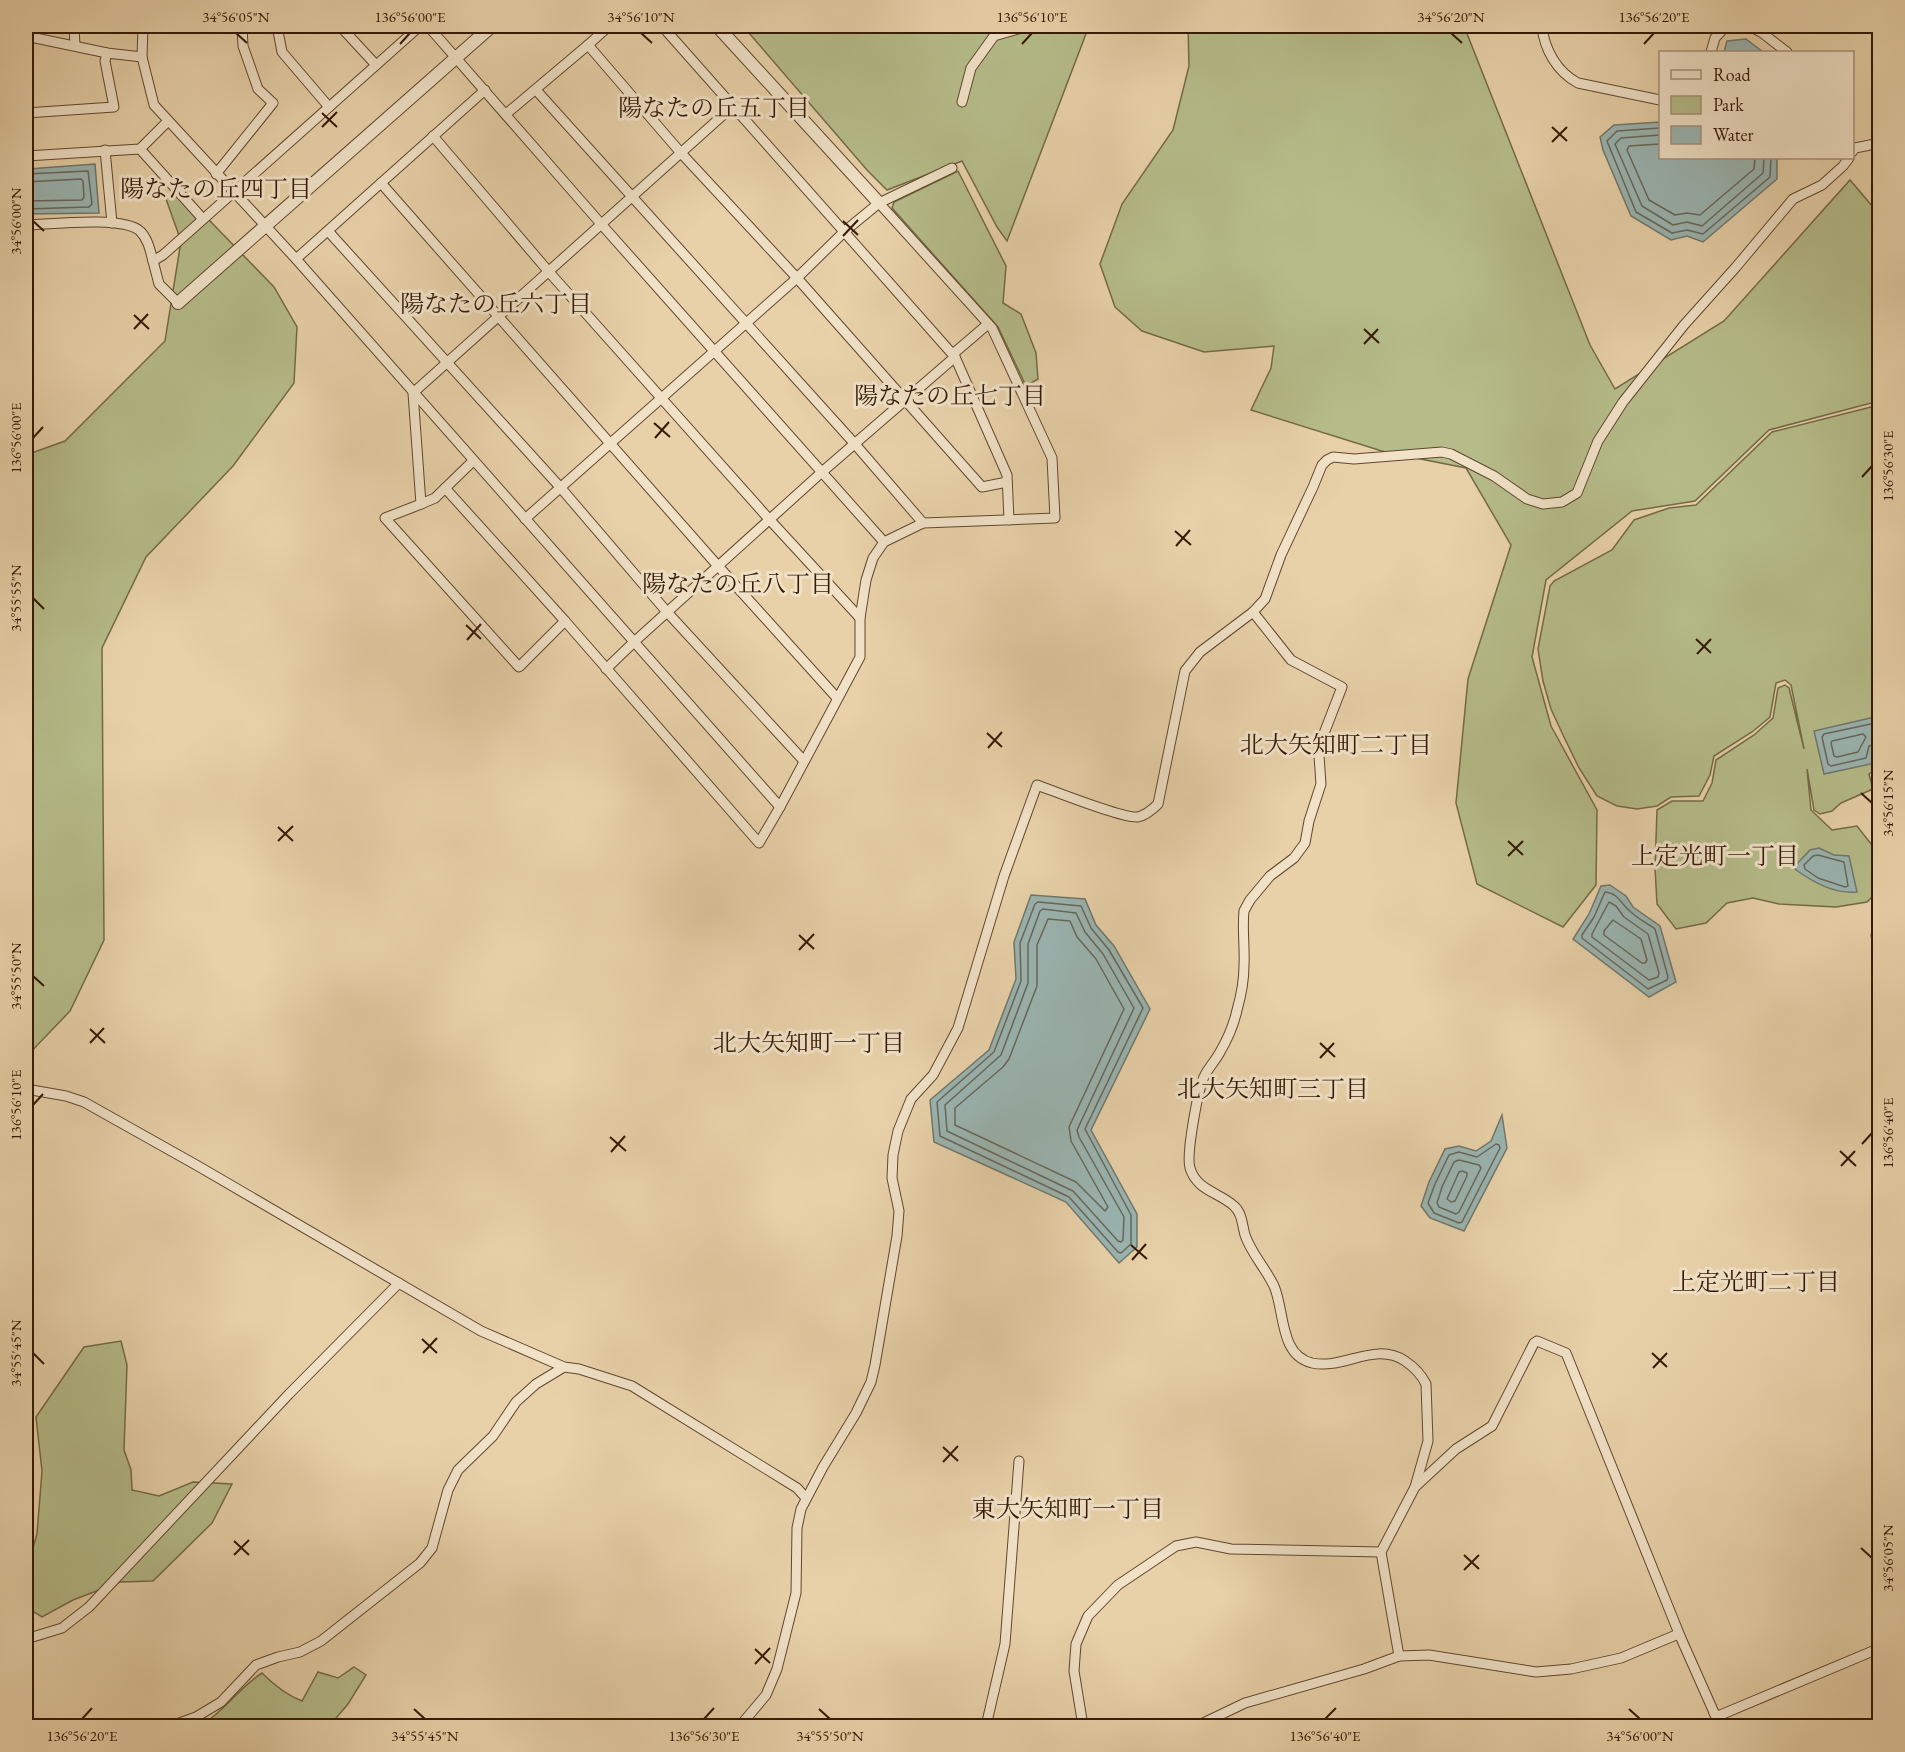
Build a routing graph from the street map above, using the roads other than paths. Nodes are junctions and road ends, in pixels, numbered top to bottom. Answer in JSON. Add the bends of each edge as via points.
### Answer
{"nodes":[{"id":1,"x":74,"y":26,"type":"edge"},
{"id":2,"x":143,"y":26,"type":"edge"},
{"id":3,"x":242,"y":26,"type":"edge"},
{"id":4,"x":277,"y":26,"type":"edge"},
{"id":5,"x":340,"y":26,"type":"edge"},
{"id":6,"x":420,"y":26,"type":"edge"},
{"id":7,"x":428,"y":26,"type":"edge"},
{"id":8,"x":492,"y":26,"type":"edge"},
{"id":9,"x":609,"y":26,"type":"edge"},
{"id":10,"x":662,"y":26,"type":"edge"},
{"id":11,"x":717,"y":26,"type":"edge"},
{"id":12,"x":1021,"y":26,"type":"edge"},
{"id":13,"x":1542,"y":26,"type":"edge"},
{"id":14,"x":1726,"y":26,"type":"edge"},
{"id":15,"x":1749,"y":26,"type":"edge"},
{"id":16,"x":26,"y":36,"type":"edge"},
{"id":17,"x":75,"y":45,"type":"junction"},
{"id":18,"x":588,"y":45,"type":"junction"},
{"id":19,"x":1711,"y":51,"type":"edge"},
{"id":20,"x":1786,"y":51,"type":"edge"},
{"id":21,"x":107,"y":53,"type":"junction"},
{"id":22,"x":142,"y":57,"type":"junction"},
{"id":23,"x":456,"y":57,"type":"junction"},
{"id":24,"x":375,"y":65,"type":"junction"},
{"id":25,"x":485,"y":90,"type":"junction"},
{"id":26,"x":536,"y":90,"type":"junction"},
{"id":27,"x":1659,"y":100,"type":"edge"},
{"id":28,"x":962,"y":102,"type":"dead end"},
{"id":29,"x":329,"y":106,"type":"junction"},
{"id":30,"x":732,"y":107,"type":"junction"},
{"id":31,"x":26,"y":113,"type":"edge"},
{"id":32,"x":506,"y":114,"type":"junction"},
{"id":33,"x":168,"y":121,"type":"junction"},
{"id":34,"x":433,"y":136,"type":"junction"},
{"id":35,"x":1880,"y":143,"type":"edge"},
{"id":36,"x":140,"y":148,"type":"junction"},
{"id":37,"x":105,"y":150,"type":"junction"},
{"id":38,"x":1854,"y":150,"type":"edge"},
{"id":39,"x":681,"y":153,"type":"junction"},
{"id":40,"x":26,"y":156,"type":"edge"},
{"id":41,"x":1848,"y":159,"type":"edge"},
{"id":42,"x":952,"y":168,"type":"dead end"},
{"id":43,"x":216,"y":174,"type":"junction"},
{"id":44,"x":381,"y":183,"type":"junction"},
{"id":45,"x":233,"y":192,"type":"junction"},
{"id":46,"x":633,"y":197,"type":"junction"},
{"id":47,"x":879,"y":203,"type":"junction"},
{"id":48,"x":203,"y":219,"type":"junction"},
{"id":49,"x":112,"y":223,"type":"junction"},
{"id":50,"x":602,"y":225,"type":"junction"},
{"id":51,"x":266,"y":226,"type":"junction"},
{"id":52,"x":26,"y":227,"type":"edge"},
{"id":53,"x":328,"y":231,"type":"junction"},
{"id":54,"x":845,"y":231,"type":"junction"},
{"id":55,"x":296,"y":259,"type":"junction"},
{"id":56,"x":153,"y":261,"type":"junction"},
{"id":57,"x":549,"y":272,"type":"junction"},
{"id":58,"x":796,"y":278,"type":"junction"},
{"id":59,"x":178,"y":303,"type":"joint"},
{"id":60,"x":498,"y":317,"type":"junction"},
{"id":61,"x":745,"y":323,"type":"junction"},
{"id":62,"x":988,"y":324,"type":"junction"},
{"id":63,"x":714,"y":351,"type":"junction"},
{"id":64,"x":954,"y":356,"type":"junction"},
{"id":65,"x":448,"y":362,"type":"junction"},
{"id":66,"x":413,"y":393,"type":"junction"},
{"id":67,"x":662,"y":397,"type":"junction"},
{"id":68,"x":904,"y":400,"type":"junction"},
{"id":69,"x":611,"y":442,"type":"junction"},
{"id":70,"x":854,"y":443,"type":"junction"},
{"id":71,"x":473,"y":461,"type":"junction"},
{"id":72,"x":822,"y":472,"type":"junction"},
{"id":73,"x":1007,"y":482,"type":"junction"},
{"id":74,"x":560,"y":487,"type":"junction"},
{"id":75,"x":445,"y":488,"type":"junction"},
{"id":76,"x":421,"y":504,"type":"junction"},
{"id":77,"x":525,"y":519,"type":"junction"},
{"id":78,"x":769,"y":519,"type":"junction"},
{"id":79,"x":1009,"y":520,"type":"junction"},
{"id":80,"x":923,"y":523,"type":"junction"},
{"id":81,"x":884,"y":542,"type":"junction"},
{"id":82,"x":718,"y":566,"type":"junction"},
{"id":83,"x":667,"y":612,"type":"junction"},
{"id":84,"x":1253,"y":612,"type":"junction"},
{"id":85,"x":860,"y":618,"type":"junction"},
{"id":86,"x":565,"y":621,"type":"junction"},
{"id":87,"x":634,"y":642,"type":"junction"},
{"id":88,"x":606,"y":669,"type":"junction"},
{"id":89,"x":837,"y":698,"type":"junction"},
{"id":90,"x":804,"y":761,"type":"junction"},
{"id":91,"x":780,"y":807,"type":"junction"},
{"id":92,"x":1880,"y":913,"type":"edge"},
{"id":93,"x":1880,"y":944,"type":"edge"},
{"id":94,"x":26,"y":1089,"type":"edge"},
{"id":95,"x":399,"y":1283,"type":"junction"},
{"id":96,"x":564,"y":1367,"type":"junction"},
{"id":97,"x":1019,"y":1461,"type":"dead end"},
{"id":98,"x":1414,"y":1487,"type":"junction"},
{"id":99,"x":806,"y":1498,"type":"junction"},
{"id":100,"x":1381,"y":1552,"type":"junction"},
{"id":101,"x":1680,"y":1636,"type":"junction"},
{"id":102,"x":26,"y":1639,"type":"edge"},
{"id":103,"x":1880,"y":1648,"type":"edge"},
{"id":104,"x":1399,"y":1656,"type":"junction"},
{"id":105,"x":1714,"y":1713,"type":"junction"},
{"id":106,"x":171,"y":1726,"type":"edge"},
{"id":107,"x":740,"y":1726,"type":"edge"},
{"id":108,"x":986,"y":1726,"type":"edge"},
{"id":109,"x":1083,"y":1726,"type":"edge"},
{"id":110,"x":1197,"y":1726,"type":"edge"},
{"id":111,"x":1720,"y":1726,"type":"edge"}],
"edges":[{"from":1,"to":17,"type":"street"},
{"from":2,"to":22,"type":"street"},
{"from":3,"to":43,"type":"street","via":[[243,46],[258,89],[273,103]]},
{"from":4,"to":29,"type":"street","via":[[282,52]]},
{"from":5,"to":24,"type":"street"},
{"from":6,"to":24,"type":"street"},
{"from":7,"to":23,"type":"street"},
{"from":8,"to":23,"type":"street"},
{"from":9,"to":18,"type":"street"},
{"from":10,"to":30,"type":"street"},
{"from":11,"to":47,"type":"street"},
{"from":12,"to":28,"type":"street","via":[[994,36],[971,68]]},
{"from":13,"to":27,"type":"street","via":[[1556,66],[1568,77],[1578,83]]},
{"from":14,"to":19,"type":"street","via":[[1715,38]]},
{"from":15,"to":20,"type":"street"},
{"from":16,"to":17,"type":"street"},
{"from":17,"to":21,"type":"street"},
{"from":18,"to":26,"type":"street"},
{"from":18,"to":39,"type":"street"},
{"from":21,"to":22,"type":"street"},
{"from":21,"to":31,"type":"street","via":[[105,61],[114,107]]},
{"from":22,"to":33,"type":"street","via":[[154,105]]},
{"from":23,"to":25,"type":"street"},
{"from":23,"to":51,"type":"street"},
{"from":24,"to":29,"type":"street"},
{"from":25,"to":32,"type":"street"},
{"from":25,"to":34,"type":"street"},
{"from":26,"to":32,"type":"street"},
{"from":26,"to":46,"type":"street"},
{"from":29,"to":45,"type":"street"},
{"from":30,"to":39,"type":"street"},
{"from":30,"to":54,"type":"street"},
{"from":32,"to":50,"type":"street"},
{"from":33,"to":36,"type":"street"},
{"from":33,"to":43,"type":"street"},
{"from":34,"to":44,"type":"street"},
{"from":34,"to":57,"type":"street"},
{"from":35,"to":38,"type":"street"},
{"from":36,"to":37,"type":"street"},
{"from":36,"to":48,"type":"street"},
{"from":37,"to":40,"type":"street"},
{"from":37,"to":49,"type":"street"},
{"from":39,"to":46,"type":"street"},
{"from":39,"to":58,"type":"street"},
{"from":41,"to":84,"type":"street","via":[[1822,185],[1793,199],[1684,325],[1623,402],[1599,441],[1577,493],[1562,502],[1543,504],[1442,452],[1332,458],[1322,465],[1281,555],[1270,589]]},
{"from":42,"to":47,"type":"street"},
{"from":43,"to":45,"type":"street"},
{"from":44,"to":53,"type":"street"},
{"from":44,"to":60,"type":"street"},
{"from":45,"to":48,"type":"street"},
{"from":45,"to":51,"type":"street"},
{"from":46,"to":50,"type":"street"},
{"from":46,"to":61,"type":"street"},
{"from":47,"to":54,"type":"street"},
{"from":47,"to":62,"type":"street"},
{"from":48,"to":56,"type":"street"},
{"from":49,"to":52,"type":"street"},
{"from":49,"to":56,"type":"street","via":[[128,224],[139,230]]},
{"from":50,"to":57,"type":"street"},
{"from":50,"to":63,"type":"street"},
{"from":51,"to":55,"type":"street"},
{"from":51,"to":59,"type":"street"},
{"from":53,"to":55,"type":"street"},
{"from":53,"to":65,"type":"street"},
{"from":54,"to":58,"type":"street"},
{"from":54,"to":64,"type":"street"},
{"from":55,"to":66,"type":"street"},
{"from":56,"to":59,"type":"street","via":[[159,284]]},
{"from":57,"to":60,"type":"street"},
{"from":57,"to":67,"type":"street"},
{"from":58,"to":61,"type":"street"},
{"from":58,"to":68,"type":"street"},
{"from":60,"to":65,"type":"street"},
{"from":60,"to":69,"type":"street"},
{"from":61,"to":63,"type":"street"},
{"from":61,"to":70,"type":"street"},
{"from":62,"to":64,"type":"street"},
{"from":62,"to":79,"type":"street","via":[[1052,458],[1055,518]]},
{"from":63,"to":67,"type":"street"},
{"from":63,"to":72,"type":"street"},
{"from":64,"to":68,"type":"street"},
{"from":64,"to":73,"type":"street"},
{"from":65,"to":66,"type":"street"},
{"from":65,"to":74,"type":"street"},
{"from":66,"to":71,"type":"street"},
{"from":66,"to":76,"type":"street"},
{"from":67,"to":69,"type":"street"},
{"from":67,"to":78,"type":"street"},
{"from":68,"to":70,"type":"street"},
{"from":68,"to":73,"type":"street","via":[[982,487]]},
{"from":69,"to":74,"type":"street"},
{"from":69,"to":82,"type":"street"},
{"from":70,"to":72,"type":"street"},
{"from":70,"to":80,"type":"street"},
{"from":71,"to":75,"type":"street"},
{"from":71,"to":77,"type":"street"},
{"from":72,"to":78,"type":"street"},
{"from":72,"to":81,"type":"street"},
{"from":73,"to":79,"type":"street"},
{"from":74,"to":77,"type":"street"},
{"from":74,"to":83,"type":"street"},
{"from":75,"to":76,"type":"street"},
{"from":75,"to":86,"type":"street"},
{"from":76,"to":86,"type":"street","via":[[385,518],[519,667]]},
{"from":77,"to":87,"type":"street"},
{"from":78,"to":82,"type":"street"},
{"from":78,"to":85,"type":"street"},
{"from":79,"to":80,"type":"street"},
{"from":80,"to":81,"type":"street"},
{"from":81,"to":85,"type":"street","via":[[873,558],[866,580]]},
{"from":82,"to":83,"type":"street"},
{"from":82,"to":89,"type":"street"},
{"from":83,"to":87,"type":"street"},
{"from":83,"to":90,"type":"street"},
{"from":84,"to":98,"type":"street","via":[[1291,660],[1342,687],[1323,736],[1319,756],[1321,784],[1305,843],[1294,858],[1270,876],[1244,911],[1244,965],[1237,1014],[1199,1088],[1190,1168],[1199,1184],[1239,1212],[1245,1236],[1281,1305],[1288,1342],[1304,1360],[1330,1363],[1387,1353],[1423,1377],[1428,1441]]},
{"from":84,"to":99,"type":"street","via":[[1200,652],[1185,671],[1161,794],[1158,804],[1148,813],[1136,817],[1037,784],[957,1028],[933,1075],[911,1099],[898,1131],[892,1179],[899,1211],[897,1236],[871,1382]]},
{"from":85,"to":89,"type":"street","via":[[860,657]]},
{"from":86,"to":88,"type":"street"},
{"from":87,"to":88,"type":"street"},
{"from":87,"to":91,"type":"street"},
{"from":88,"to":91,"type":"street","via":[[759,843]]},
{"from":89,"to":90,"type":"street"},
{"from":90,"to":91,"type":"street"},
{"from":92,"to":93,"type":"street","via":[[1876,936]]},
{"from":94,"to":95,"type":"street","via":[[84,1102]]},
{"from":95,"to":96,"type":"street","via":[[498,1340]]},
{"from":95,"to":102,"type":"street","via":[[89,1607],[62,1628]]},
{"from":96,"to":99,"type":"street","via":[[608,1377],[651,1396],[797,1488]]},
{"from":96,"to":106,"type":"street","via":[[516,1401],[493,1436],[458,1470],[448,1490],[432,1548],[420,1563],[321,1641],[300,1652],[256,1665],[221,1701],[196,1717]]},
{"from":97,"to":108,"type":"street","via":[[1005,1644]]},
{"from":98,"to":100,"type":"street"},
{"from":98,"to":101,"type":"street","via":[[1456,1449],[1492,1426],[1534,1343],[1566,1353]]},
{"from":99,"to":107,"type":"street","via":[[796,1528],[794,1606],[777,1669],[766,1695]]},
{"from":100,"to":104,"type":"street"},
{"from":100,"to":109,"type":"street","via":[[1231,1549],[1196,1542],[1176,1546],[1118,1585],[1088,1616],[1076,1644],[1074,1671]]},
{"from":101,"to":104,"type":"street","via":[[1593,1665],[1536,1672],[1429,1655]]},
{"from":101,"to":105,"type":"street"},
{"from":103,"to":105,"type":"street","via":[[1718,1716]]},
{"from":104,"to":110,"type":"street","via":[[1245,1702]]},
{"from":105,"to":111,"type":"street"}]}
